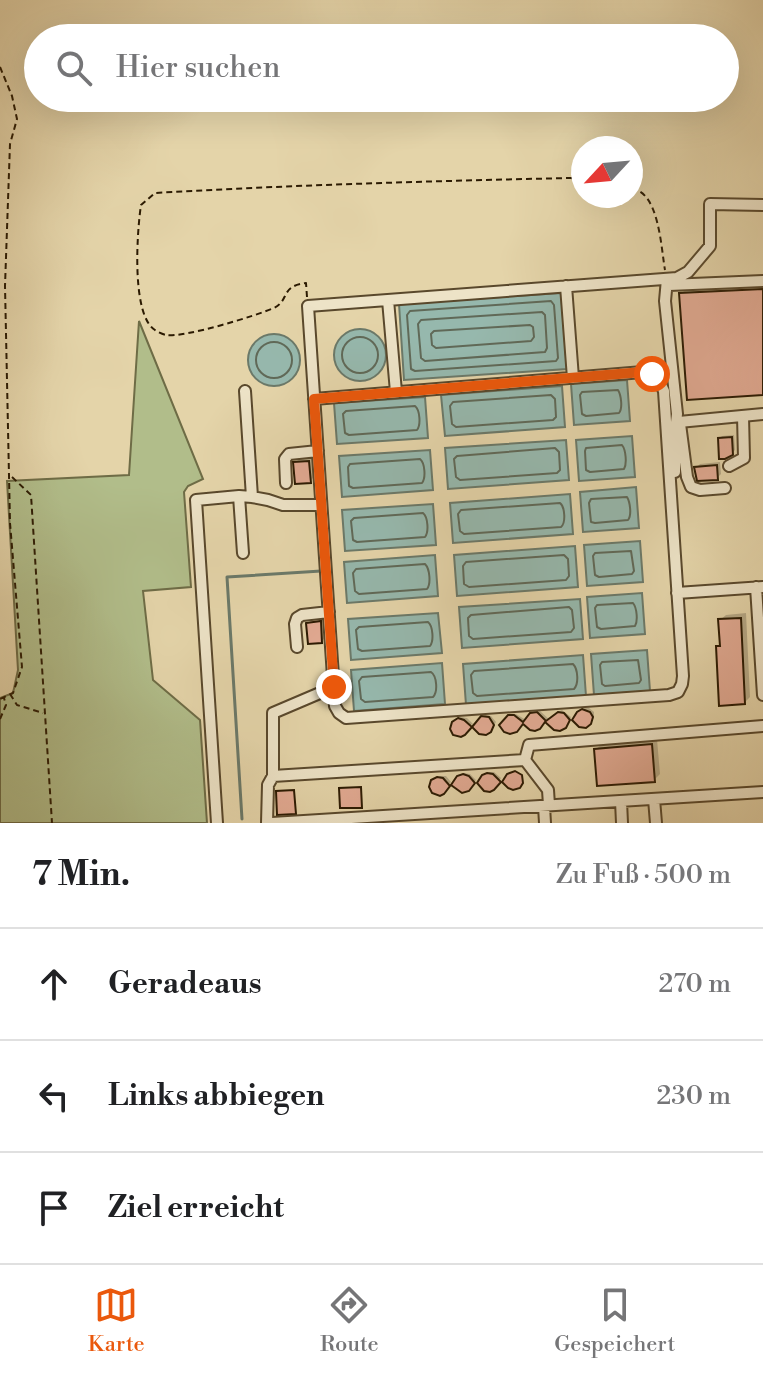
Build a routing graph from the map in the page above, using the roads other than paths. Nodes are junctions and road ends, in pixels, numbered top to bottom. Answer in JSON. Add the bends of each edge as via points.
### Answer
{"nodes":[{"id":1,"x":763,"y":205,"type":"edge"},
{"id":2,"x":763,"y":281,"type":"edge"},
{"id":3,"x":666,"y":282,"type":"junction"},
{"id":4,"x":566,"y":286,"type":"junction"},
{"id":5,"x":388,"y":300,"type":"junction"},
{"id":6,"x":573,"y":378,"type":"junction"},
{"id":7,"x":245,"y":391,"type":"dead end"},
{"id":8,"x":396,"y":392,"type":"junction"},
{"id":9,"x":314,"y":399,"type":"junction"},
{"id":10,"x":763,"y":414,"type":"edge"},
{"id":11,"x":743,"y":416,"type":"junction"},
{"id":12,"x":678,"y":418,"type":"junction"},
{"id":13,"x":318,"y":451,"type":"junction"},
{"id":14,"x":729,"y":466,"type":"dead end"},
{"id":15,"x":286,"y":483,"type":"dead end"},
{"id":16,"x":725,"y":488,"type":"dead end"},
{"id":17,"x":239,"y":496,"type":"junction"},
{"id":18,"x":252,"y":497,"type":"junction"},
{"id":19,"x":671,"y":497,"type":"junction"},
{"id":20,"x":321,"y":505,"type":"junction"},
{"id":21,"x":243,"y":553,"type":"dead end"},
{"id":22,"x":760,"y":587,"type":"edge"},
{"id":23,"x":677,"y":593,"type":"junction"},
{"id":24,"x":329,"y":612,"type":"junction"},
{"id":25,"x":297,"y":647,"type":"dead end"},
{"id":26,"x":334,"y":687,"type":"junction"},
{"id":27,"x":763,"y":695,"type":"edge"},
{"id":28,"x":763,"y":726,"type":"edge"},
{"id":29,"x":525,"y":760,"type":"junction"},
{"id":30,"x":273,"y":776,"type":"junction"},
{"id":31,"x":763,"y":792,"type":"edge"},
{"id":32,"x":654,"y":799,"type":"junction"},
{"id":33,"x":621,"y":801,"type":"junction"},
{"id":34,"x":546,"y":806,"type":"junction"},
{"id":35,"x":461,"y":811,"type":"junction"},
{"id":36,"x":217,"y":823,"type":"edge"},
{"id":37,"x":270,"y":823,"type":"edge"},
{"id":38,"x":462,"y":823,"type":"edge"},
{"id":39,"x":545,"y":823,"type":"edge"},
{"id":40,"x":622,"y":823,"type":"edge"},
{"id":41,"x":656,"y":823,"type":"edge"}],
"edges":[{"from":1,"to":3,"type":"lane","via":[[710,204],[710,246],[688,272]]},
{"from":2,"to":3,"type":"lane"},
{"from":3,"to":4,"type":"lane"},
{"from":3,"to":12,"type":"lane"},
{"from":4,"to":5,"type":"lane"},
{"from":4,"to":6,"type":"lane"},
{"from":5,"to":8,"type":"lane"},
{"from":5,"to":9,"type":"lane","via":[[308,306]]},
{"from":6,"to":8,"type":"lane"},
{"from":6,"to":19,"type":"lane","via":[[643,372],[660,381]]},
{"from":7,"to":18,"type":"lane"},
{"from":8,"to":9,"type":"lane"},
{"from":9,"to":13,"type":"lane"},
{"from":10,"to":11,"type":"lane"},
{"from":11,"to":12,"type":"lane"},
{"from":11,"to":14,"type":"lane","via":[[744,458]]},
{"from":12,"to":16,"type":"lane","via":[[691,487]]},
{"from":12,"to":19,"type":"lane"},
{"from":13,"to":15,"type":"lane","via":[[289,454]]},
{"from":13,"to":20,"type":"lane"},
{"from":17,"to":18,"type":"lane"},
{"from":17,"to":21,"type":"lane"},
{"from":17,"to":36,"type":"lane","via":[[196,500]]},
{"from":18,"to":20,"type":"lane","via":[[283,505]]},
{"from":19,"to":23,"type":"lane"},
{"from":20,"to":24,"type":"lane"},
{"from":22,"to":23,"type":"lane"},
{"from":22,"to":27,"type":"lane"},
{"from":23,"to":26,"type":"lane","via":[[683,676],[678,692],[669,695],[346,718],[335,706]]},
{"from":24,"to":25,"type":"lane","via":[[297,618]]},
{"from":24,"to":26,"type":"lane"},
{"from":26,"to":30,"type":"lane","via":[[273,713]]},
{"from":28,"to":29,"type":"lane","via":[[529,745]]},
{"from":29,"to":30,"type":"lane"},
{"from":29,"to":34,"type":"lane","via":[[548,790]]},
{"from":30,"to":37,"type":"lane","via":[[268,785]]},
{"from":31,"to":32,"type":"lane"},
{"from":32,"to":33,"type":"lane"},
{"from":32,"to":41,"type":"lane"},
{"from":33,"to":34,"type":"lane"},
{"from":33,"to":40,"type":"lane"},
{"from":34,"to":35,"type":"lane"},
{"from":34,"to":39,"type":"lane"},
{"from":35,"to":37,"type":"lane"},
{"from":35,"to":38,"type":"lane"}]}
